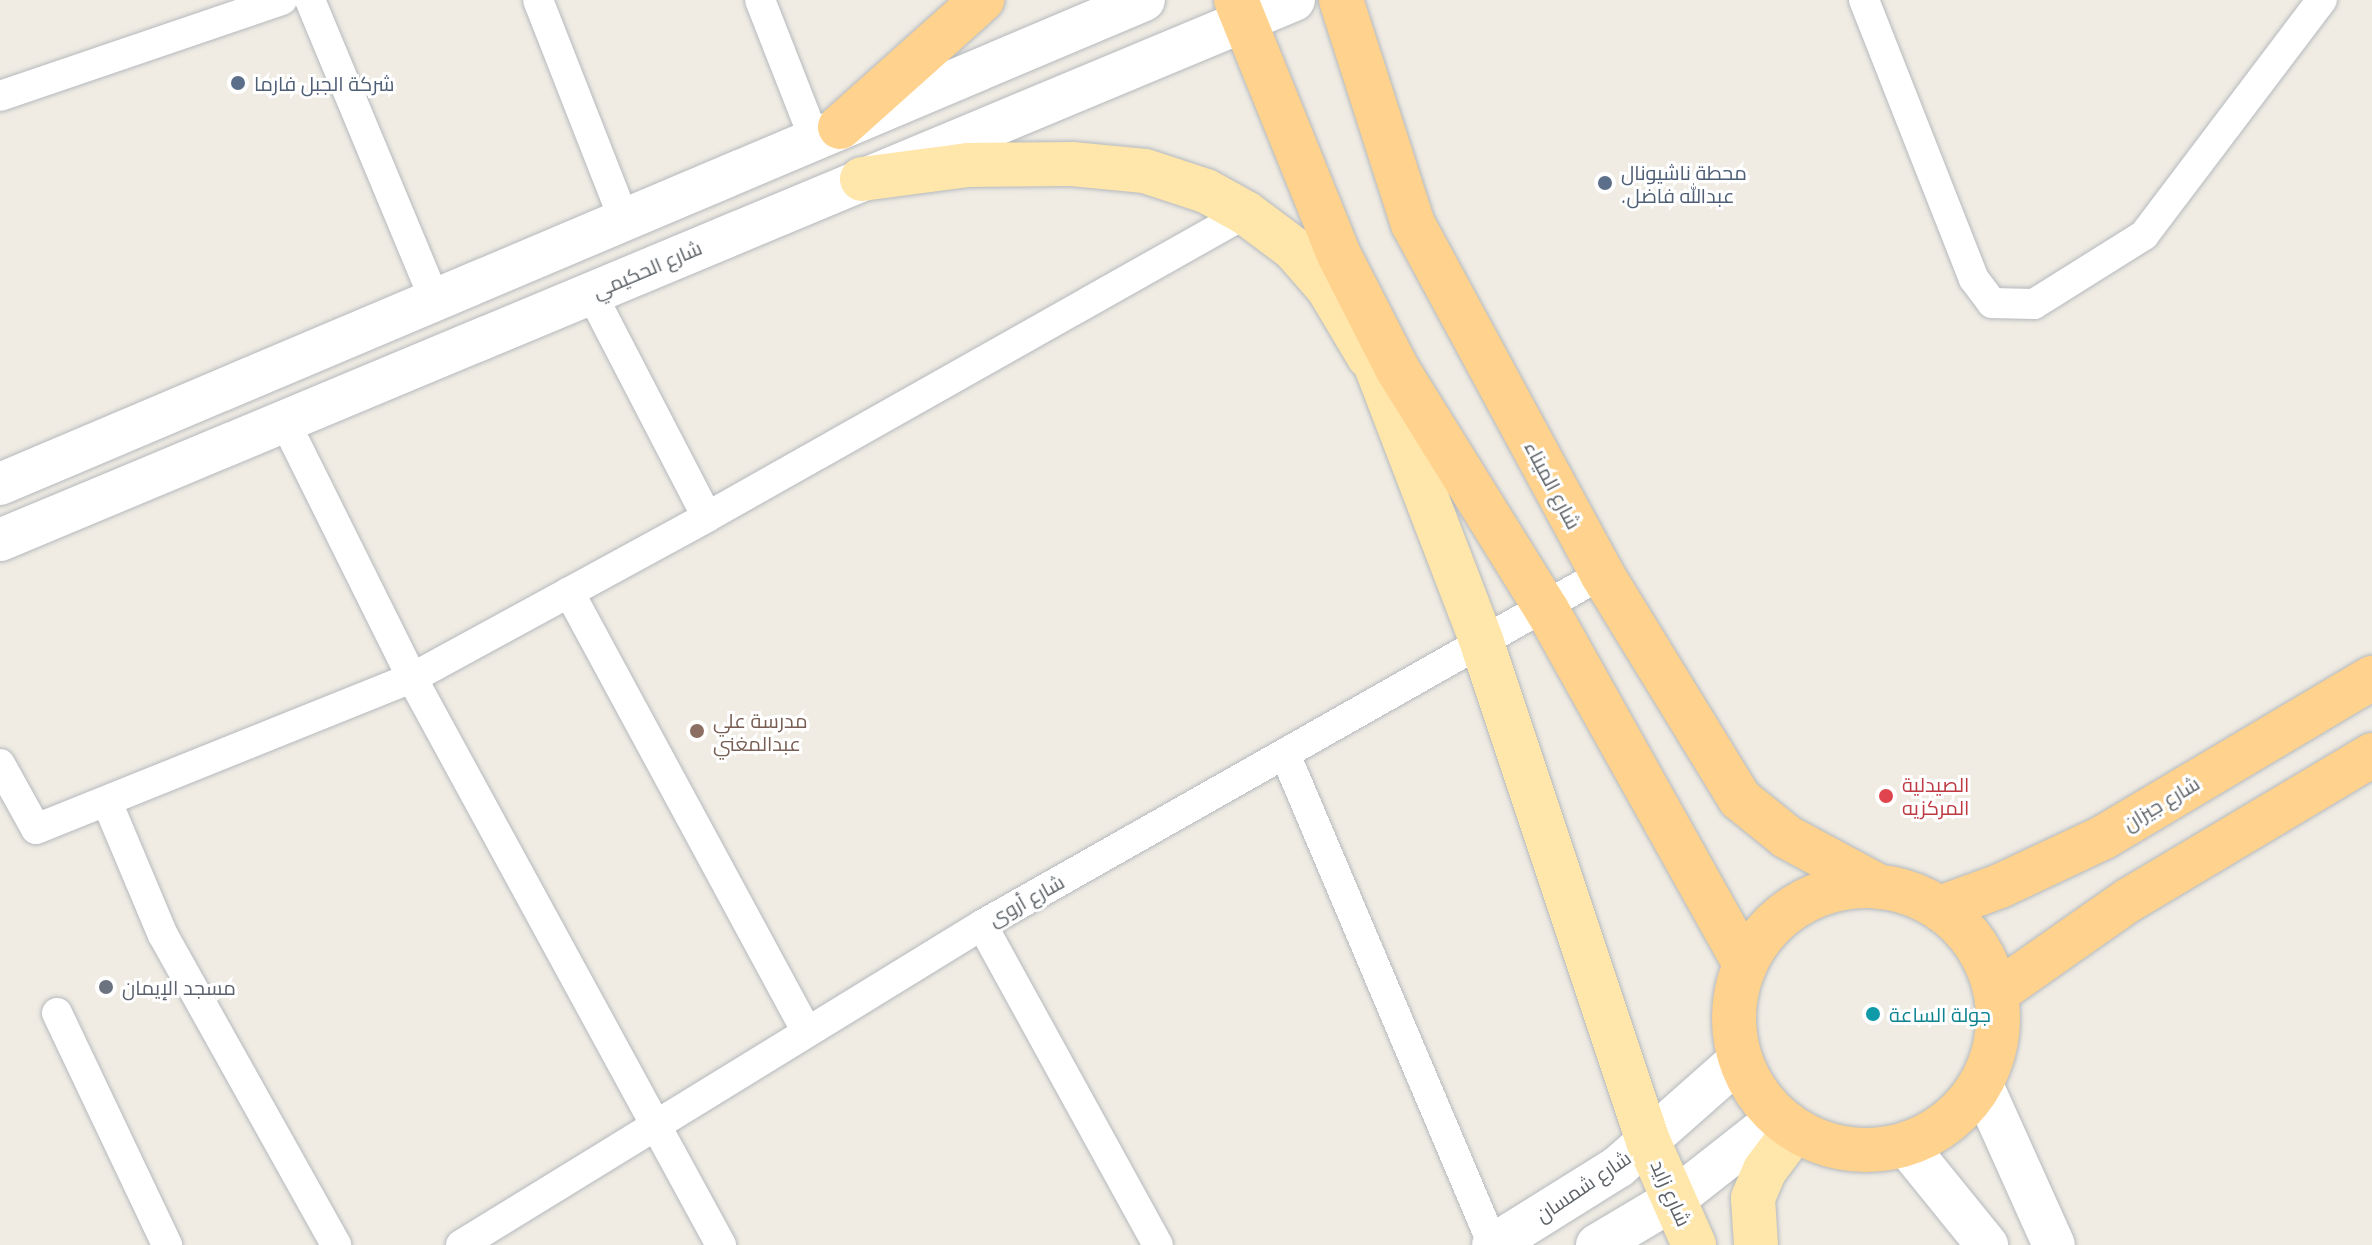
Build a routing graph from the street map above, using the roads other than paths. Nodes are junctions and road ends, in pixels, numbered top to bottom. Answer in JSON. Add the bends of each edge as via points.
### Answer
{"nodes":[{"id":1,"x":282,"y":0,"type":"edge"},
{"id":2,"x":310,"y":0,"type":"edge"},
{"id":3,"x":538,"y":0,"type":"edge"},
{"id":4,"x":760,"y":0,"type":"edge"},
{"id":5,"x":982,"y":0,"type":"edge"},
{"id":6,"x":1144,"y":0,"type":"edge"},
{"id":7,"x":1294,"y":0,"type":"edge"},
{"id":8,"x":1341,"y":0,"type":"edge"},
{"id":9,"x":1864,"y":0,"type":"edge"},
{"id":10,"x":2322,"y":0,"type":"edge"},
{"id":11,"x":1240,"y":10,"type":"edge"},
{"id":12,"x":0,"y":96,"type":"edge"},
{"id":13,"x":827,"y":132,"type":"junction"},
{"id":14,"x":862,"y":179,"type":"junction"},
{"id":15,"x":1246,"y":213,"type":"junction"},
{"id":16,"x":624,"y":219,"type":"junction"},
{"id":17,"x":1338,"y":253,"type":"junction"},
{"id":18,"x":591,"y":293,"type":"junction"},
{"id":19,"x":435,"y":300,"type":"junction"},
{"id":20,"x":1372,"y":362,"type":"junction"},
{"id":21,"x":285,"y":422,"type":"junction"},
{"id":22,"x":0,"y":484,"type":"edge"},
{"id":23,"x":707,"y":517,"type":"junction"},
{"id":24,"x":0,"y":540,"type":"edge"},
{"id":25,"x":1602,"y":574,"type":"junction"},
{"id":26,"x":569,"y":592,"type":"junction"},
{"id":27,"x":1547,"y":610,"type":"junction"},
{"id":28,"x":1482,"y":643,"type":"junction"},
{"id":29,"x":412,"y":678,"type":"junction"},
{"id":30,"x":2372,"y":678,"type":"edge"},
{"id":31,"x":1285,"y":754,"type":"junction"},
{"id":32,"x":2372,"y":755,"type":"edge"},
{"id":33,"x":0,"y":764,"type":"edge"},
{"id":34,"x":107,"y":802,"type":"junction"},
{"id":35,"x":1880,"y":887,"type":"junction"},
{"id":36,"x":1940,"y":908,"type":"junction"},
{"id":37,"x":982,"y":925,"type":"junction"},
{"id":38,"x":1745,"y":964,"type":"junction"},
{"id":39,"x":1996,"y":993,"type":"junction"},
{"id":40,"x":57,"y":1013,"type":"dead end"},
{"id":41,"x":807,"y":1032,"type":"junction"},
{"id":42,"x":1740,"y":1059,"type":"junction"},
{"id":43,"x":1982,"y":1085,"type":"junction"},
{"id":44,"x":1787,"y":1124,"type":"junction"},
{"id":45,"x":656,"y":1125,"type":"junction"},
{"id":46,"x":1648,"y":1141,"type":"junction"},
{"id":47,"x":1906,"y":1145,"type":"junction"},
{"id":48,"x":1676,"y":1198,"type":"junction"},
{"id":49,"x":167,"y":1245,"type":"edge"},
{"id":50,"x":336,"y":1245,"type":"edge"},
{"id":51,"x":461,"y":1245,"type":"edge"},
{"id":52,"x":721,"y":1245,"type":"edge"},
{"id":53,"x":1158,"y":1245,"type":"edge"},
{"id":54,"x":1493,"y":1245,"type":"edge"},
{"id":55,"x":1597,"y":1245,"type":"edge"},
{"id":56,"x":1694,"y":1245,"type":"edge"},
{"id":57,"x":1756,"y":1245,"type":"edge"},
{"id":58,"x":1987,"y":1245,"type":"edge"},
{"id":59,"x":2054,"y":1245,"type":"edge"}],
"edges":[{"from":1,"to":12,"type":"street"},
{"from":2,"to":19,"type":"street"},
{"from":3,"to":16,"type":"street"},
{"from":4,"to":13,"type":"street"},
{"from":5,"to":13,"type":"highway"},
{"from":6,"to":13,"type":"street"},
{"from":7,"to":11,"type":"street","name":"شارع الحكيمي"},
{"from":8,"to":25,"type":"highway","name":"شارع الميناء","via":[[1413,224]]},
{"from":9,"to":10,"type":"street","via":[[1974,279],[1992,303],[2034,304],[2144,235]]},
{"from":11,"to":14,"type":"street","name":"شارع الحكيمي"},
{"from":11,"to":17,"type":"highway"},
{"from":13,"to":16,"type":"street"},
{"from":14,"to":15,"type":"main road","via":[[968,165],[1072,164],[1145,171],[1206,191]]},
{"from":14,"to":18,"type":"street","name":"شارع الحكيمي"},
{"from":15,"to":20,"type":"main road","via":[[1294,249],[1328,288]]},
{"from":15,"to":23,"type":"street"},
{"from":16,"to":19,"type":"street"},
{"from":17,"to":20,"type":"main road"},
{"from":17,"to":27,"type":"highway","via":[[1398,370]]},
{"from":18,"to":21,"type":"street","name":"شارع الحكيمي"},
{"from":18,"to":23,"type":"street"},
{"from":19,"to":22,"type":"street"},
{"from":20,"to":28,"type":"main road"},
{"from":21,"to":24,"type":"street","name":"شارع الحكيمي"},
{"from":21,"to":29,"type":"street"},
{"from":23,"to":26,"type":"street"},
{"from":25,"to":27,"type":"street","name":"شارع أروى"},
{"from":25,"to":35,"type":"highway","name":"شارع الميناء","via":[[1740,799],[1787,837]]},
{"from":26,"to":29,"type":"street"},
{"from":26,"to":41,"type":"street"},
{"from":27,"to":28,"type":"street","name":"شارع أروى"},
{"from":27,"to":38,"type":"highway"},
{"from":28,"to":31,"type":"street","name":"شارع أروى"},
{"from":28,"to":46,"type":"main road"},
{"from":29,"to":34,"type":"street"},
{"from":29,"to":45,"type":"street"},
{"from":30,"to":36,"type":"highway","name":"شارع جيزان","via":[[2104,837]]},
{"from":31,"to":37,"type":"street","name":"شارع أروى"},
{"from":31,"to":54,"type":"street"},
{"from":32,"to":39,"type":"highway","via":[[2129,900]]},
{"from":33,"to":34,"type":"street","via":[[36,829]]},
{"from":34,"to":50,"type":"street","via":[[163,935]]},
{"from":35,"to":36,"type":"highway"},
{"from":35,"to":38,"type":"highway","via":[[1815,896],[1786,912]]},
{"from":36,"to":39,"type":"highway","via":[[1972,941]]},
{"from":37,"to":41,"type":"street","name":"شارع أروى"},
{"from":37,"to":53,"type":"street"},
{"from":38,"to":42,"type":"highway","via":[[1734,1010]]},
{"from":39,"to":43,"type":"highway","via":[[1999,1025]]},
{"from":40,"to":49,"type":"street"},
{"from":41,"to":45,"type":"street","name":"شارع أروى"},
{"from":42,"to":44,"type":"highway","via":[[1755,1090]]},
{"from":42,"to":46,"type":"street","name":"شارع شمسان"},
{"from":43,"to":47,"type":"highway","via":[[1962,1111]]},
{"from":43,"to":59,"type":"street"},
{"from":44,"to":47,"type":"highway","via":[[1830,1146],[1868,1151]]},
{"from":44,"to":48,"type":"street"},
{"from":44,"to":57,"type":"main road","via":[[1753,1198]]},
{"from":45,"to":51,"type":"street","name":"شارع أروى"},
{"from":45,"to":52,"type":"street"},
{"from":46,"to":48,"type":"main road","name":"شارع زايد"},
{"from":46,"to":54,"type":"street","name":"شارع شمسان","via":[[1618,1167]]},
{"from":47,"to":58,"type":"street"},
{"from":48,"to":55,"type":"street"},
{"from":48,"to":56,"type":"main road","name":"شارع زايد"}]}
